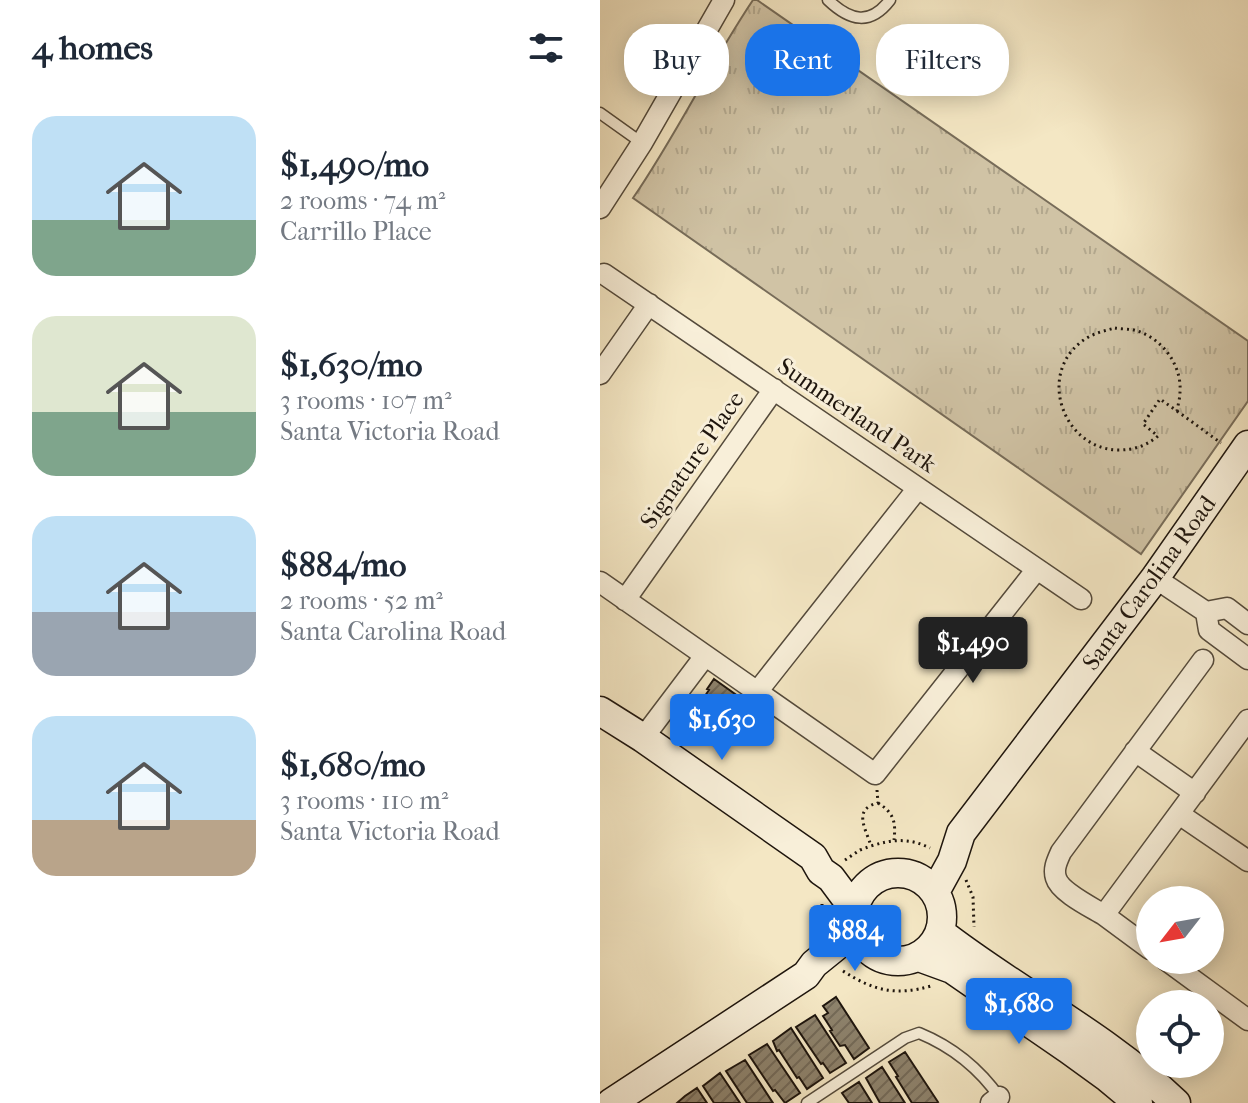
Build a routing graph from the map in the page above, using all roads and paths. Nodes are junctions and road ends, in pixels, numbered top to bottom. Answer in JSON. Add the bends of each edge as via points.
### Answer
{"nodes":[{"id":1,"x":724,"y":0,"type":"edge"},
{"id":2,"x":890,"y":0,"type":"edge"},
{"id":3,"x":834,"y":2,"type":"edge"},
{"id":4,"x":600,"y":113,"type":"edge"},
{"id":5,"x":642,"y":143,"type":"junction"},
{"id":6,"x":600,"y":208,"type":"edge"},
{"id":7,"x":604,"y":274,"type":"dead end"},
{"id":8,"x":649,"y":304,"type":"junction"},
{"id":9,"x":600,"y":374,"type":"edge"},
{"id":10,"x":774,"y":389,"type":"junction"},
{"id":11,"x":1177,"y":411,"type":"junction"},
{"id":12,"x":1244,"y":451,"type":"edge"},
{"id":13,"x":918,"y":488,"type":"junction"},
{"id":14,"x":1037,"y":569,"type":"junction"},
{"id":15,"x":1155,"y":578,"type":"junction"},
{"id":16,"x":600,"y":582,"type":"edge"},
{"id":17,"x":1081,"y":599,"type":"dead end"},
{"id":18,"x":625,"y":600,"type":"junction"},
{"id":19,"x":1206,"y":612,"type":"junction"},
{"id":20,"x":1248,"y":626,"type":"edge"},
{"id":21,"x":1241,"y":653,"type":"edge"},
{"id":22,"x":705,"y":656,"type":"junction"},
{"id":23,"x":1203,"y":660,"type":"dead end"},
{"id":24,"x":757,"y":692,"type":"junction"},
{"id":25,"x":600,"y":711,"type":"edge"},
{"id":26,"x":1248,"y":720,"type":"edge"},
{"id":27,"x":643,"y":738,"type":"junction"},
{"id":28,"x":1135,"y":751,"type":"junction"},
{"id":29,"x":875,"y":774,"type":"junction"},
{"id":30,"x":1195,"y":793,"type":"junction"},
{"id":31,"x":878,"y":803,"type":"junction"},
{"id":32,"x":1179,"y":814,"type":"junction"},
{"id":33,"x":961,"y":833,"type":"junction"},
{"id":34,"x":894,"y":840,"type":"junction"},
{"id":35,"x":871,"y":846,"type":"junction"},
{"id":36,"x":930,"y":848,"type":"dead end"},
{"id":37,"x":813,"y":857,"type":"junction"},
{"id":38,"x":845,"y":860,"type":"dead end"},
{"id":39,"x":1248,"y":861,"type":"edge"},
{"id":40,"x":913,"y":875,"type":"junction"},
{"id":41,"x":872,"y":881,"type":"junction"},
{"id":42,"x":967,"y":881,"type":"dead end"},
{"id":43,"x":935,"y":892,"type":"junction"},
{"id":44,"x":822,"y":901,"type":"dead end"},
{"id":45,"x":1104,"y":915,"type":"junction"},
{"id":46,"x":855,"y":919,"type":"junction"},
{"id":47,"x":822,"y":932,"type":"dead end"},
{"id":48,"x":940,"y":932,"type":"junction"},
{"id":49,"x":973,"y":934,"type":"dead end"},
{"id":50,"x":1136,"y":939,"type":"edge"},
{"id":51,"x":873,"y":953,"type":"junction"},
{"id":52,"x":919,"y":957,"type":"junction"},
{"id":53,"x":843,"y":971,"type":"dead end"},
{"id":54,"x":1185,"y":974,"type":"edge"},
{"id":55,"x":806,"y":975,"type":"junction"},
{"id":56,"x":940,"y":982,"type":"dead end"},
{"id":57,"x":1248,"y":1020,"type":"edge"},
{"id":58,"x":629,"y":1098,"type":"edge"},
{"id":59,"x":998,"y":1101,"type":"edge"},
{"id":60,"x":807,"y":1103,"type":"edge"},
{"id":61,"x":1138,"y":1103,"type":"edge"},
{"id":62,"x":1176,"y":1103,"type":"edge"}],
"edges":[{"from":1,"to":5,"type":"street"},
{"from":2,"to":3,"type":"lane","via":[[871,17],[860,19]]},
{"from":4,"to":5,"type":"lane"},
{"from":5,"to":6,"type":"street"},
{"from":7,"to":8,"type":"street","name":"Summerland Park"},
{"from":8,"to":9,"type":"street"},
{"from":8,"to":10,"type":"street","name":"Summerland Park"},
{"from":10,"to":13,"type":"street","name":"Summerland Park"},
{"from":10,"to":18,"type":"street","name":"Signature Place"},
{"from":11,"to":11,"type":"path","via":[[1160,399],[1143,424],[1158,436],[1130,450],[1109,450],[1073,429],[1058,393],[1060,374],[1080,342],[1106,330],[1134,330],[1166,350],[1177,369]]},
{"from":11,"to":12,"type":"path"},
{"from":12,"to":15,"type":"street","name":"Santa Carolina Road"},
{"from":13,"to":14,"type":"street","name":"Summerland Park"},
{"from":13,"to":24,"type":"street"},
{"from":14,"to":17,"type":"street","name":"Summerland Park"},
{"from":14,"to":29,"type":"street"},
{"from":15,"to":19,"type":"street"},
{"from":15,"to":33,"type":"street","name":"Santa Carolina Road"},
{"from":16,"to":18,"type":"street"},
{"from":18,"to":22,"type":"street"},
{"from":19,"to":20,"type":"street","via":[[1227,608]]},
{"from":19,"to":21,"type":"street","via":[[1209,630]]},
{"from":20,"to":21,"type":"street"},
{"from":22,"to":24,"type":"street"},
{"from":22,"to":27,"type":"street"},
{"from":23,"to":28,"type":"street"},
{"from":24,"to":29,"type":"street"},
{"from":25,"to":27,"type":"street"},
{"from":26,"to":30,"type":"street"},
{"from":27,"to":37,"type":"street"},
{"from":28,"to":30,"type":"street"},
{"from":28,"to":45,"type":"street","via":[[1055,866],[1060,887]]},
{"from":29,"to":31,"type":"path"},
{"from":30,"to":32,"type":"street"},
{"from":31,"to":34,"type":"path","via":[[894,817]]},
{"from":31,"to":35,"type":"path","via":[[870,805],[862,819]]},
{"from":32,"to":39,"type":"street"},
{"from":32,"to":45,"type":"street"},
{"from":33,"to":40,"type":"street","name":"Santa Carolina Road"},
{"from":33,"to":43,"type":"street","name":"Santa Carolina Road"},
{"from":34,"to":35,"type":"path"},
{"from":34,"to":36,"type":"path"},
{"from":35,"to":38,"type":"path"},
{"from":37,"to":41,"type":"street","via":[[830,859]]},
{"from":37,"to":46,"type":"street"},
{"from":40,"to":41,"type":"street","via":[[891,873]]},
{"from":40,"to":43,"type":"street"},
{"from":41,"to":46,"type":"street","via":[[864,888]]},
{"from":42,"to":49,"type":"path","via":[[973,897]]},
{"from":43,"to":48,"type":"street","via":[[943,918]]},
{"from":44,"to":47,"type":"path"},
{"from":45,"to":50,"type":"street"},
{"from":46,"to":51,"type":"street","via":[[862,943]]},
{"from":46,"to":55,"type":"street"},
{"from":48,"to":52,"type":"street"},
{"from":48,"to":62,"type":"street","via":[[1099,1039]]},
{"from":51,"to":52,"type":"street","via":[[895,962]]},
{"from":51,"to":55,"type":"street","via":[[819,976]]},
{"from":52,"to":61,"type":"street","via":[[952,969]]},
{"from":53,"to":56,"type":"path","via":[[893,992]]},
{"from":54,"to":57,"type":"street"},
{"from":55,"to":58,"type":"street"},
{"from":59,"to":60,"type":"lane","via":[[971,1063],[919,1033]]}]}
